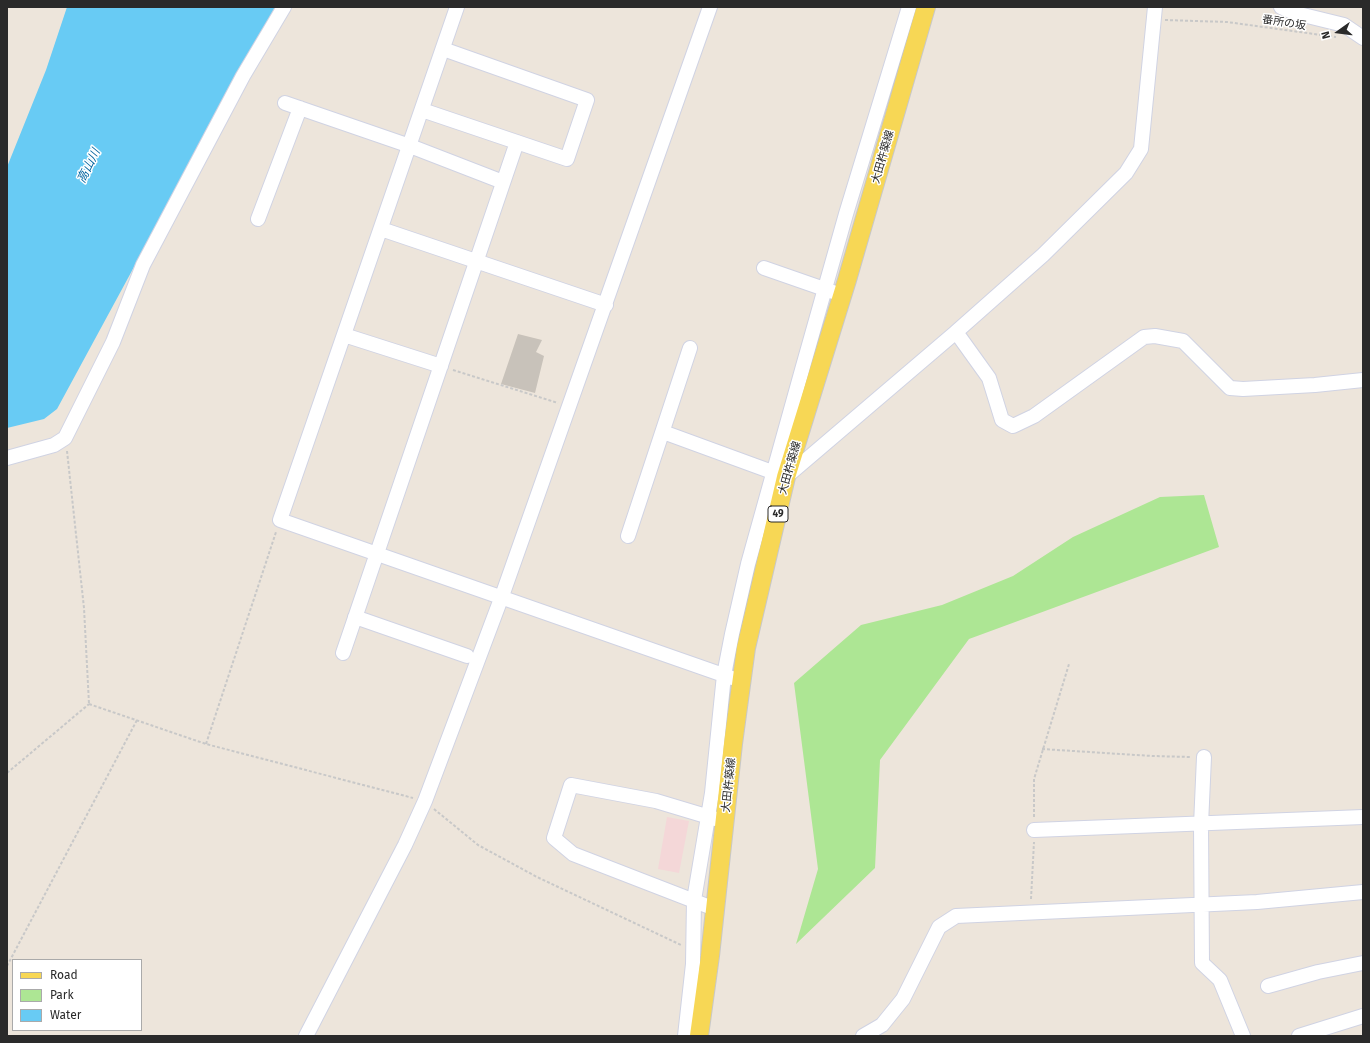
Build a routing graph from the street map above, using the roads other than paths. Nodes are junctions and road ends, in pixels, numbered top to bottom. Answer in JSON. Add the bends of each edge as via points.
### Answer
{"nodes":[{"id":1,"x":284,"y":7,"type":"edge"},
{"id":2,"x":457,"y":7,"type":"edge"},
{"id":3,"x":710,"y":7,"type":"edge"},
{"id":4,"x":909,"y":7,"type":"edge"},
{"id":5,"x":926,"y":7,"type":"edge"},
{"id":6,"x":1281,"y":7,"type":"edge"},
{"id":7,"x":1155,"y":13,"type":"edge"},
{"id":8,"x":1363,"y":38,"type":"edge"},
{"id":9,"x":443,"y":50,"type":"junction"},
{"id":10,"x":285,"y":103,"type":"dead end"},
{"id":11,"x":300,"y":108,"type":"junction"},
{"id":12,"x":422,"y":110,"type":"junction"},
{"id":13,"x":517,"y":142,"type":"junction"},
{"id":14,"x":410,"y":146,"type":"junction"},
{"id":15,"x":503,"y":182,"type":"junction"},
{"id":16,"x":258,"y":219,"type":"dead end"},
{"id":17,"x":381,"y":229,"type":"junction"},
{"id":18,"x":477,"y":261,"type":"junction"},
{"id":19,"x":764,"y":268,"type":"dead end"},
{"id":20,"x":825,"y":290,"type":"junction"},
{"id":21,"x":843,"y":296,"type":"junction"},
{"id":22,"x":606,"y":305,"type":"junction"},
{"id":23,"x":956,"y":332,"type":"junction"},
{"id":24,"x":344,"y":335,"type":"junction"},
{"id":25,"x":690,"y":348,"type":"dead end"},
{"id":26,"x":441,"y":366,"type":"junction"},
{"id":27,"x":1363,"y":380,"type":"edge"},
{"id":28,"x":664,"y":432,"type":"junction"},
{"id":29,"x":7,"y":458,"type":"edge"},
{"id":30,"x":780,"y":475,"type":"junction"},
{"id":31,"x":628,"y":536,"type":"dead end"},
{"id":32,"x":377,"y":553,"type":"junction"},
{"id":33,"x":502,"y":596,"type":"junction"},
{"id":34,"x":355,"y":617,"type":"junction"},
{"id":35,"x":343,"y":653,"type":"dead end"},
{"id":36,"x":467,"y":656,"type":"dead end"},
{"id":37,"x":724,"y":675,"type":"junction"},
{"id":38,"x":741,"y":681,"type":"junction"},
{"id":39,"x":1204,"y":757,"type":"road end"},
{"id":40,"x":1363,"y":817,"type":"edge"},
{"id":41,"x":716,"y":819,"type":"junction"},
{"id":42,"x":1201,"y":824,"type":"junction"},
{"id":43,"x":1034,"y":830,"type":"road end"},
{"id":44,"x":1363,"y":892,"type":"edge"},
{"id":45,"x":694,"y":900,"type":"junction"},
{"id":46,"x":1202,"y":904,"type":"junction"},
{"id":47,"x":715,"y":909,"type":"junction"},
{"id":48,"x":1363,"y":962,"type":"edge"},
{"id":49,"x":1268,"y":986,"type":"dead end"},
{"id":50,"x":1363,"y":1016,"type":"edge"},
{"id":51,"x":306,"y":1036,"type":"edge"},
{"id":52,"x":685,"y":1036,"type":"edge"},
{"id":53,"x":699,"y":1036,"type":"edge"},
{"id":54,"x":862,"y":1036,"type":"edge"},
{"id":55,"x":1243,"y":1036,"type":"edge"},
{"id":56,"x":1299,"y":1036,"type":"edge"}],
"edges":[{"from":1,"to":29,"type":"street","via":[[243,76],[143,265],[113,342],[65,438],[54,445]]},
{"from":2,"to":9,"type":"street"},
{"from":3,"to":22,"type":"street"},
{"from":4,"to":20,"type":"street"},
{"from":5,"to":21,"type":"main road","name":"大田杵築線","number":"49"},
{"from":6,"to":8,"type":"street","via":[[1344,25]]},
{"from":7,"to":23,"type":"street","via":[[1140,149],[1126,173],[1043,255]]},
{"from":9,"to":12,"type":"street"},
{"from":9,"to":13,"type":"street","via":[[587,100],[567,159]]},
{"from":10,"to":11,"type":"street"},
{"from":11,"to":14,"type":"street"},
{"from":11,"to":16,"type":"street"},
{"from":12,"to":13,"type":"street"},
{"from":12,"to":14,"type":"street"},
{"from":13,"to":15,"type":"street"},
{"from":14,"to":15,"type":"street"},
{"from":14,"to":17,"type":"street"},
{"from":15,"to":18,"type":"street"},
{"from":17,"to":18,"type":"street"},
{"from":17,"to":24,"type":"street"},
{"from":18,"to":22,"type":"street"},
{"from":18,"to":26,"type":"street"},
{"from":19,"to":20,"type":"street"},
{"from":20,"to":21,"type":"street"},
{"from":20,"to":30,"type":"street"},
{"from":21,"to":30,"type":"main road","name":"大田杵築線","number":"49"},
{"from":22,"to":33,"type":"street"},
{"from":23,"to":27,"type":"street","via":[[989,378],[1002,420],[1012,426],[1034,416],[1144,337],[1155,336],[1182,341],[1230,388],[1315,385]]},
{"from":23,"to":30,"type":"street"},
{"from":24,"to":26,"type":"street"},
{"from":24,"to":32,"type":"street","via":[[280,520]]},
{"from":25,"to":28,"type":"street"},
{"from":26,"to":32,"type":"street"},
{"from":28,"to":30,"type":"street"},
{"from":28,"to":31,"type":"street"},
{"from":30,"to":37,"type":"street","via":[[748,564]]},
{"from":30,"to":38,"type":"main road","name":"大田杵築線","number":"49"},
{"from":32,"to":33,"type":"street"},
{"from":32,"to":34,"type":"street"},
{"from":33,"to":37,"type":"street"},
{"from":33,"to":51,"type":"street","via":[[425,801],[405,845]]},
{"from":34,"to":35,"type":"street"},
{"from":34,"to":36,"type":"street"},
{"from":37,"to":38,"type":"street"},
{"from":37,"to":41,"type":"street"},
{"from":38,"to":41,"type":"main road","name":"大田杵築線","number":"49"},
{"from":39,"to":42,"type":"street"},
{"from":40,"to":42,"type":"street"},
{"from":41,"to":45,"type":"street"},
{"from":41,"to":45,"type":"street","via":[[656,801],[571,785],[554,838],[573,854]]},
{"from":41,"to":47,"type":"main road","name":"大田杵築線","number":"49"},
{"from":42,"to":43,"type":"street"},
{"from":42,"to":46,"type":"street"},
{"from":44,"to":46,"type":"street","via":[[1257,902]]},
{"from":45,"to":47,"type":"street"},
{"from":45,"to":52,"type":"street","via":[[693,951]]},
{"from":46,"to":54,"type":"street","via":[[956,916],[939,927],[903,999],[882,1025]]},
{"from":46,"to":55,"type":"street","via":[[1202,963],[1220,980]]},
{"from":47,"to":53,"type":"main road","name":"大田杵築線","number":"49"},
{"from":48,"to":49,"type":"street"},
{"from":50,"to":56,"type":"street"}]}
